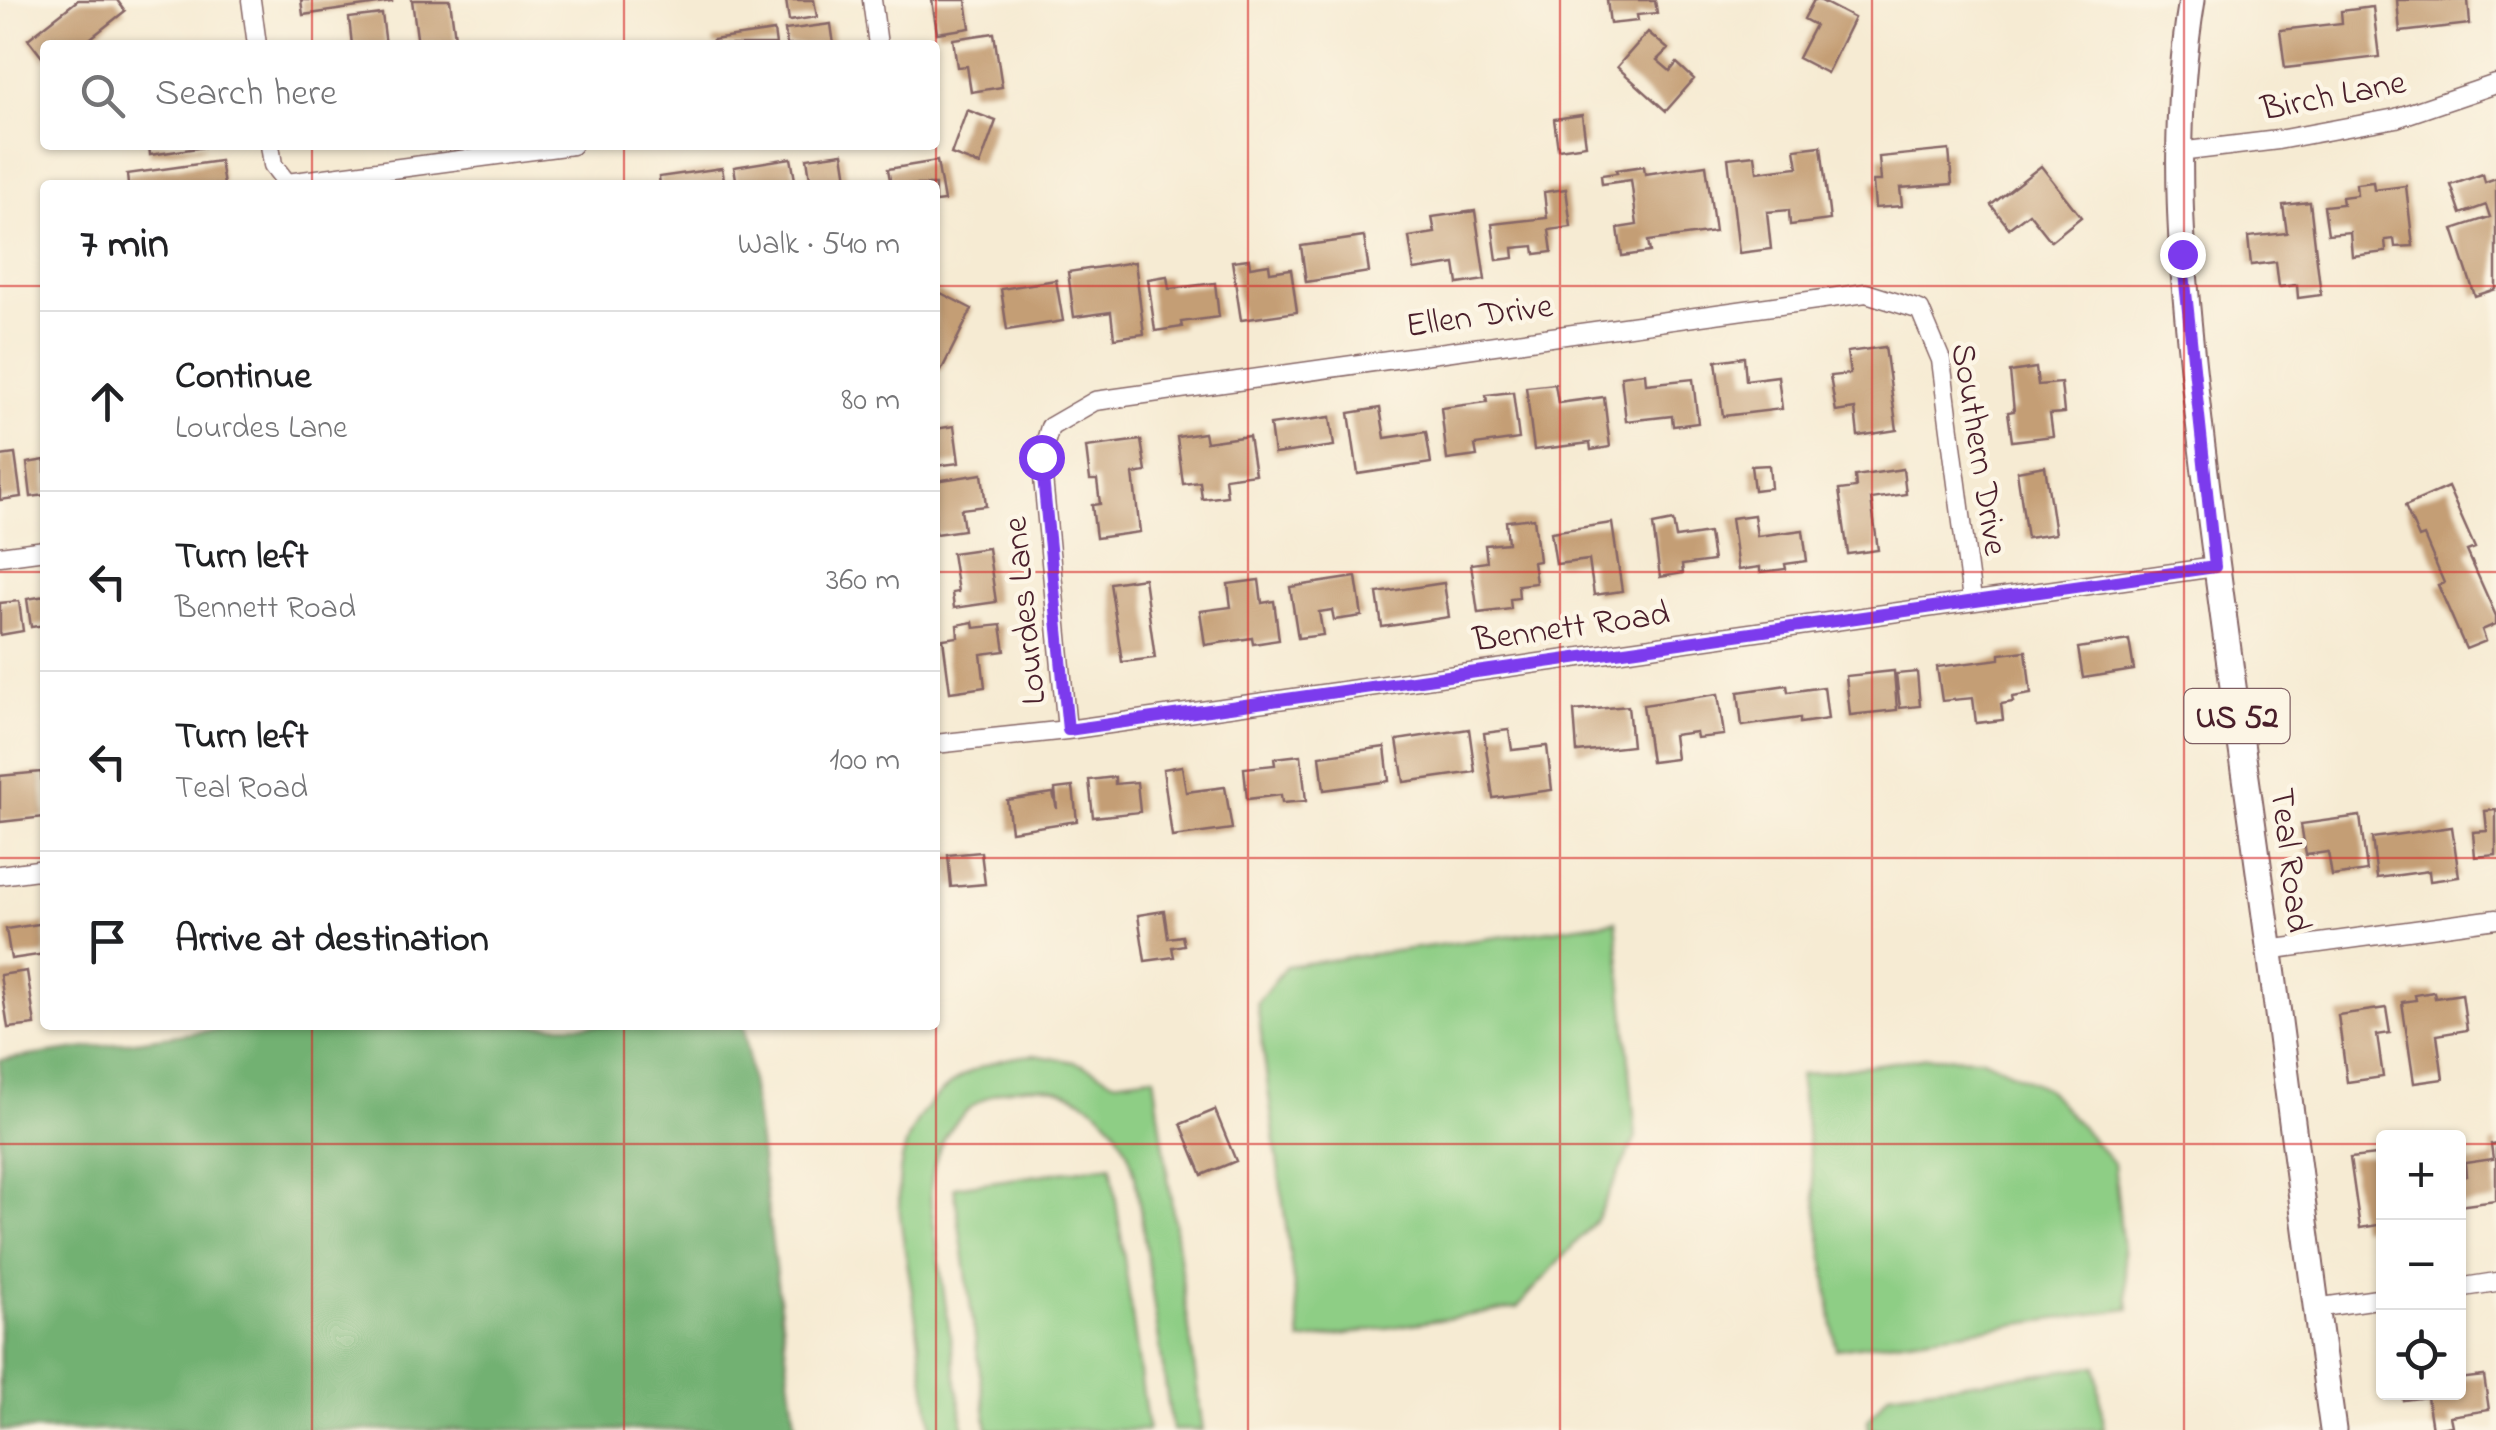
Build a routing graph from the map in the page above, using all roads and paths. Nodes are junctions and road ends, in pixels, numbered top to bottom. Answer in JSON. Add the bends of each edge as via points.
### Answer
{"nodes":[{"id":1,"x":251,"y":0,"type":"edge"},
{"id":2,"x":872,"y":0,"type":"edge"},
{"id":3,"x":2192,"y":0,"type":"edge"},
{"id":4,"x":256,"y":40,"type":"edge"},
{"id":5,"x":877,"y":40,"type":"edge"},
{"id":6,"x":2496,"y":84,"type":"edge"},
{"id":7,"x":271,"y":150,"type":"edge"},
{"id":8,"x":535,"y":150,"type":"edge"},
{"id":9,"x":2179,"y":152,"type":"junction"},
{"id":10,"x":283,"y":180,"type":"edge"},
{"id":11,"x":315,"y":180,"type":"edge"},
{"id":12,"x":1920,"y":310,"type":"joint"},
{"id":13,"x":1050,"y":427,"type":"joint"},
{"id":14,"x":40,"y":551,"type":"edge"},
{"id":15,"x":0,"y":556,"type":"edge"},
{"id":16,"x":2215,"y":567,"type":"junction"},
{"id":17,"x":1972,"y":600,"type":"junction"},
{"id":18,"x":1068,"y":730,"type":"junction"},
{"id":19,"x":940,"y":743,"type":"edge"},
{"id":20,"x":40,"y":870,"type":"edge"},
{"id":21,"x":0,"y":875,"type":"edge"},
{"id":22,"x":2496,"y":919,"type":"edge"},
{"id":23,"x":2268,"y":950,"type":"junction"},
{"id":24,"x":2496,"y":1282,"type":"edge"},
{"id":25,"x":2466,"y":1287,"type":"edge"},
{"id":26,"x":2376,"y":1299,"type":"edge"},
{"id":27,"x":2316,"y":1308,"type":"junction"},
{"id":28,"x":2333,"y":1430,"type":"edge"}],
"edges":[{"from":1,"to":4,"type":"street"},
{"from":2,"to":5,"type":"street"},
{"from":3,"to":9,"type":"main road","name":"Teal Road","number":"US 52"},
{"from":6,"to":9,"type":"street","name":"Birch Lane","via":[[2396,118]]},
{"from":7,"to":10,"type":"street"},
{"from":8,"to":11,"type":"street"},
{"from":9,"to":16,"type":"main road","name":"Teal Road","number":"US 52","via":[[2182,254]]},
{"from":12,"to":13,"type":"street","name":"Ellen Drive","via":[[1866,293],[1094,401]]},
{"from":12,"to":17,"type":"street","name":"Southern Drive","via":[[1940,360]]},
{"from":13,"to":18,"type":"street","name":"Lourdes Lane","via":[[1041,457]]},
{"from":14,"to":15,"type":"street"},
{"from":16,"to":17,"type":"street","name":"Bennett Road"},
{"from":16,"to":23,"type":"main road","name":"Teal Road","number":"US 52"},
{"from":17,"to":18,"type":"street","name":"Bennett Road"},
{"from":18,"to":19,"type":"street","name":"Bennett Road"},
{"from":20,"to":21,"type":"street"},
{"from":22,"to":23,"type":"street"},
{"from":23,"to":27,"type":"main road","name":"Teal Road","number":"US 52"},
{"from":24,"to":25,"type":"street"},
{"from":26,"to":27,"type":"street"},
{"from":27,"to":28,"type":"main road","name":"Teal Road","number":"US 52"}]}
